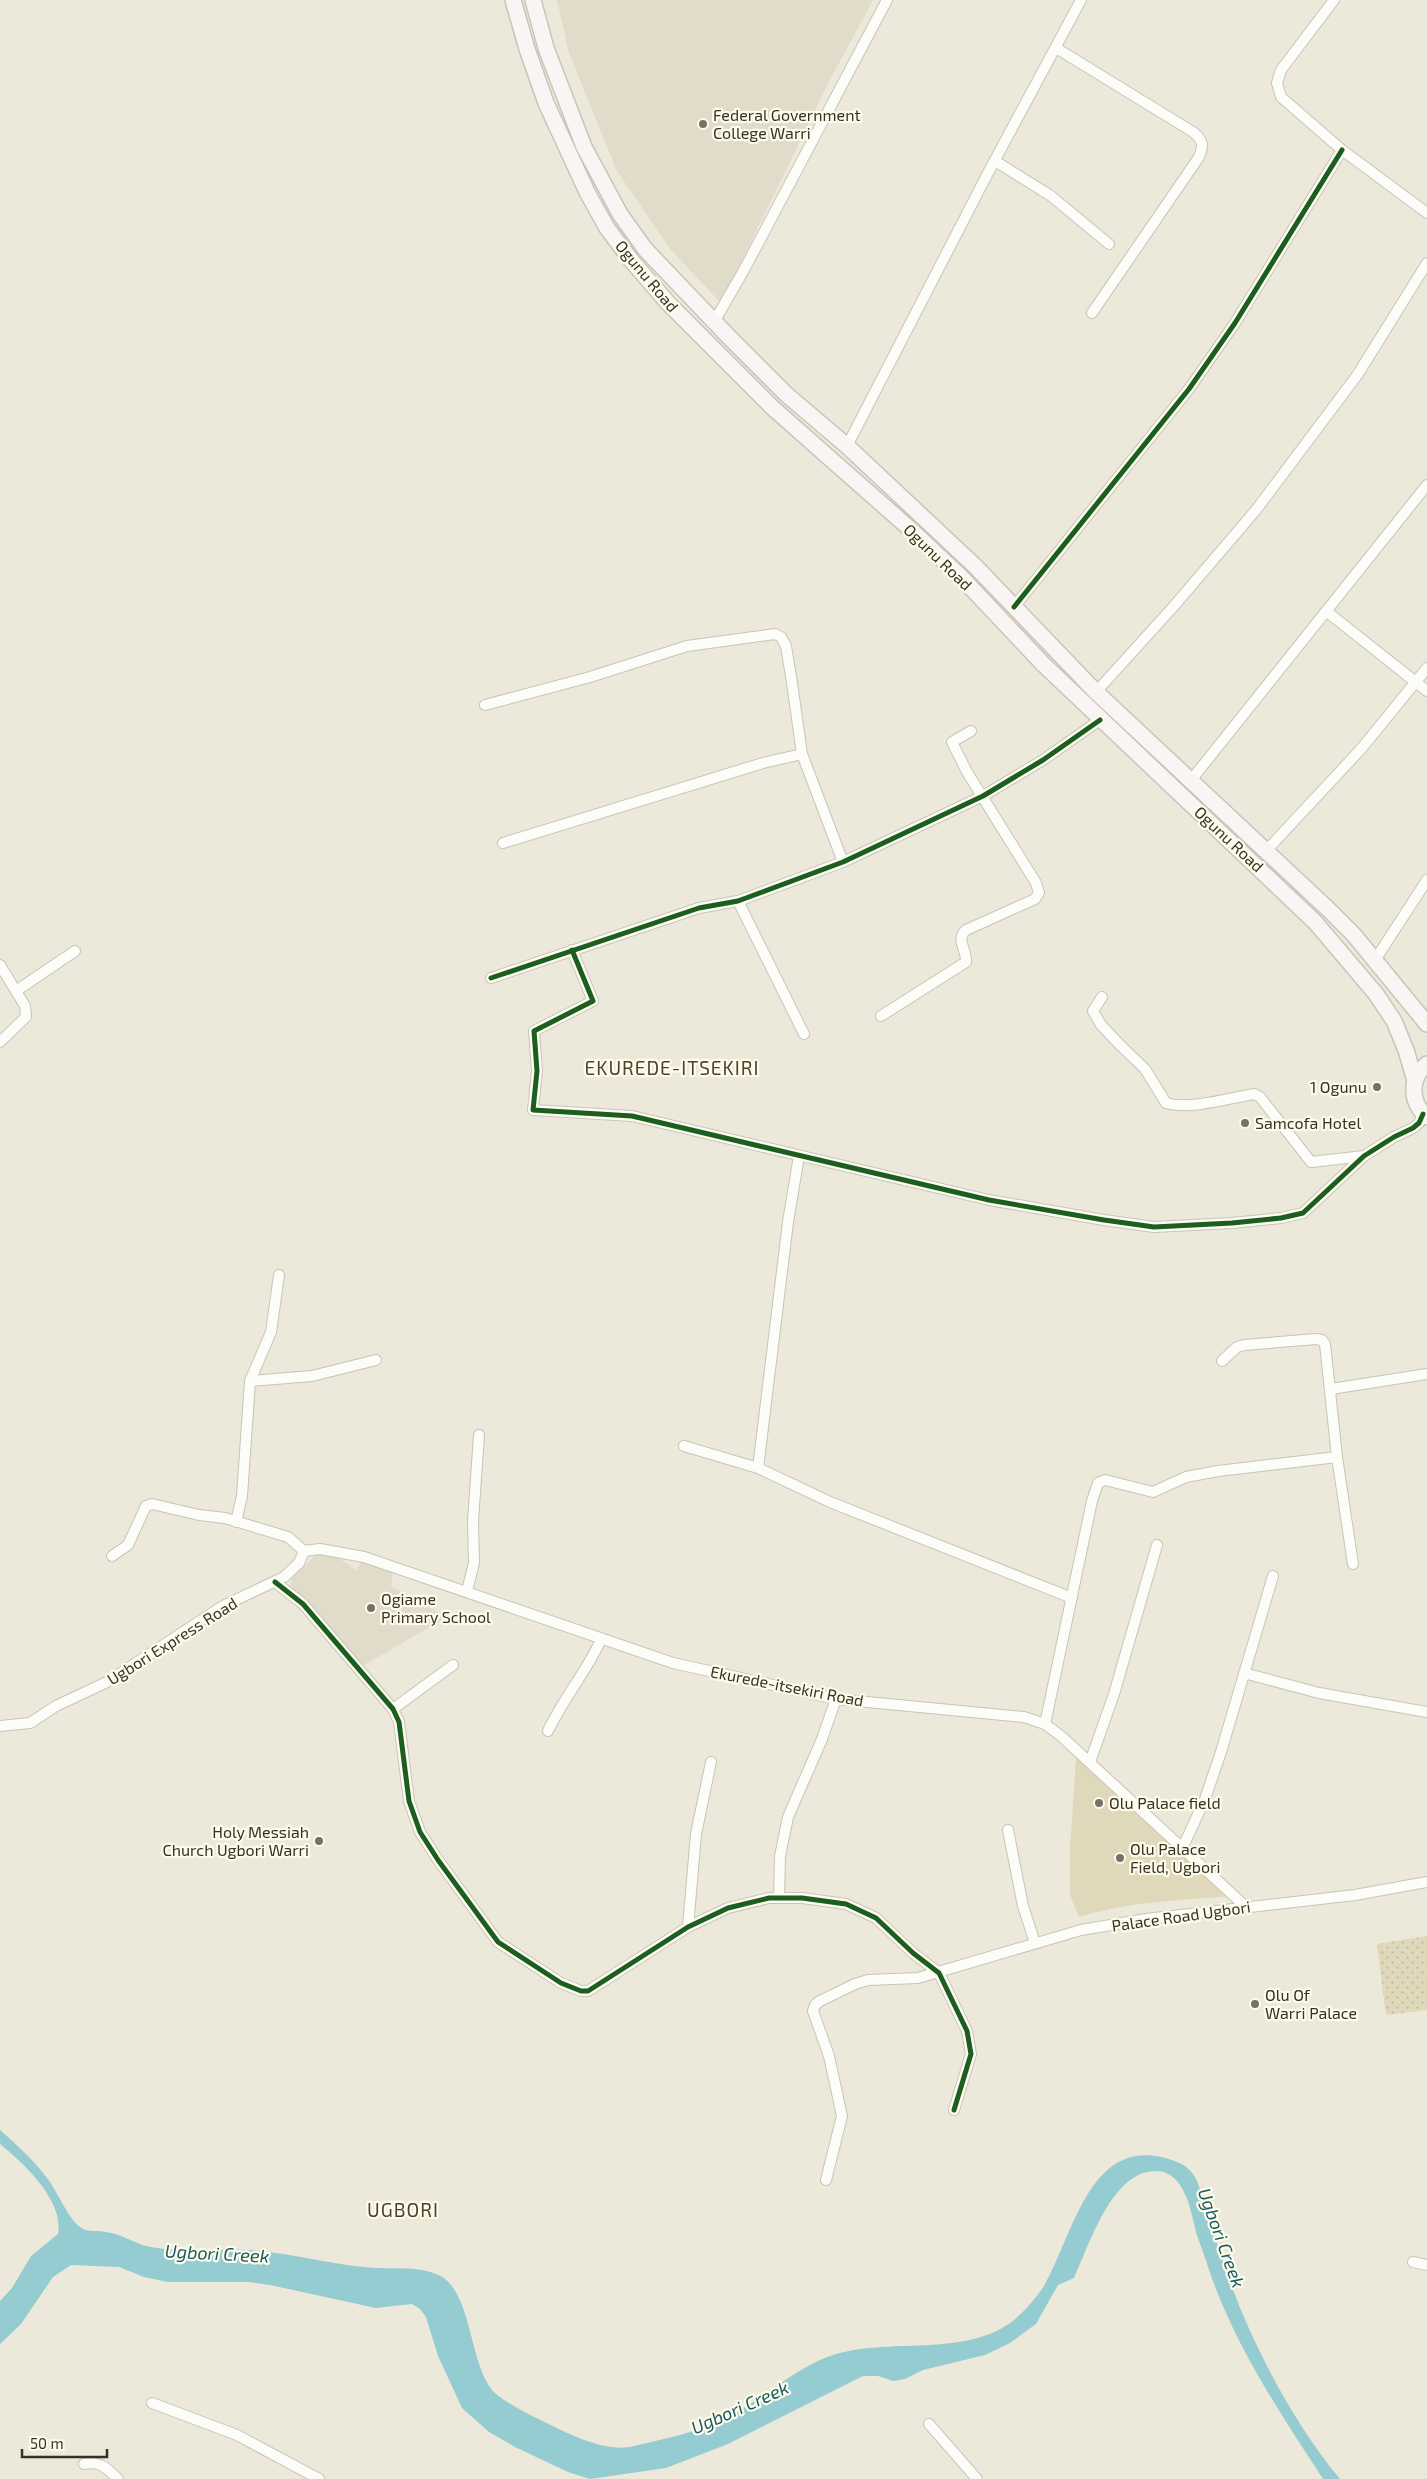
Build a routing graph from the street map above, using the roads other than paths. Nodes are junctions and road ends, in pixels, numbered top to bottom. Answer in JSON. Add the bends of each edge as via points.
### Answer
{"nodes":[{"id":1,"x":513,"y":0,"type":"edge"},
{"id":2,"x":533,"y":0,"type":"edge"},
{"id":3,"x":887,"y":0,"type":"edge"},
{"id":4,"x":1082,"y":0,"type":"edge"},
{"id":5,"x":1334,"y":0,"type":"edge"},
{"id":6,"x":1056,"y":48,"type":"junction"},
{"id":7,"x":1342,"y":150,"type":"junction"},
{"id":8,"x":995,"y":161,"type":"junction"},
{"id":9,"x":1427,"y":213,"type":"edge"},
{"id":10,"x":1109,"y":244,"type":"dead end"},
{"id":11,"x":1427,"y":263,"type":"edge"},
{"id":12,"x":1092,"y":313,"type":"dead end"},
{"id":13,"x":714,"y":322,"type":"junction"},
{"id":14,"x":846,"y":446,"type":"junction"},
{"id":15,"x":1427,"y":485,"type":"edge"},
{"id":16,"x":1014,"y":607,"type":"junction"},
{"id":17,"x":1326,"y":611,"type":"junction"},
{"id":18,"x":1427,"y":668,"type":"edge"},
{"id":19,"x":1416,"y":682,"type":"junction"},
{"id":20,"x":1427,"y":691,"type":"edge"},
{"id":21,"x":1096,"y":692,"type":"junction"},
{"id":22,"x":485,"y":705,"type":"dead end"},
{"id":23,"x":1100,"y":720,"type":"junction"},
{"id":24,"x":971,"y":731,"type":"dead end"},
{"id":25,"x":1153,"y":743,"type":"junction"},
{"id":26,"x":802,"y":754,"type":"junction"},
{"id":27,"x":1142,"y":758,"type":"junction"},
{"id":28,"x":1192,"y":779,"type":"junction"},
{"id":29,"x":984,"y":796,"type":"junction"},
{"id":30,"x":503,"y":843,"type":"dead end"},
{"id":31,"x":1266,"y":851,"type":"junction"},
{"id":32,"x":843,"y":862,"type":"junction"},
{"id":33,"x":1427,"y":880,"type":"edge"},
{"id":34,"x":738,"y":900,"type":"junction"},
{"id":35,"x":572,"y":950,"type":"junction"},
{"id":36,"x":75,"y":951,"type":"dead end"},
{"id":37,"x":1374,"y":960,"type":"junction"},
{"id":38,"x":0,"y":965,"type":"edge"},
{"id":39,"x":491,"y":978,"type":"dead end"},
{"id":40,"x":16,"y":991,"type":"junction"},
{"id":41,"x":1102,"y":997,"type":"dead end"},
{"id":42,"x":881,"y":1016,"type":"dead end"},
{"id":43,"x":1427,"y":1024,"type":"edge"},
{"id":44,"x":804,"y":1034,"type":"dead end"},
{"id":45,"x":0,"y":1042,"type":"edge"},
{"id":46,"x":1427,"y":1064,"type":"edge"},
{"id":47,"x":1415,"y":1081,"type":"junction"},
{"id":48,"x":1426,"y":1117,"type":"edge"},
{"id":49,"x":799,"y":1156,"type":"junction"},
{"id":50,"x":1364,"y":1156,"type":"junction"},
{"id":51,"x":279,"y":1274,"type":"dead end"},
{"id":52,"x":376,"y":1360,"type":"dead end"},
{"id":53,"x":1222,"y":1360,"type":"dead end"},
{"id":54,"x":1427,"y":1374,"type":"edge"},
{"id":55,"x":250,"y":1381,"type":"junction"},
{"id":56,"x":1331,"y":1389,"type":"junction"},
{"id":57,"x":479,"y":1435,"type":"dead end"},
{"id":58,"x":684,"y":1446,"type":"dead end"},
{"id":59,"x":1337,"y":1458,"type":"junction"},
{"id":60,"x":758,"y":1468,"type":"junction"},
{"id":61,"x":236,"y":1522,"type":"junction"},
{"id":62,"x":1157,"y":1545,"type":"dead end"},
{"id":63,"x":304,"y":1552,"type":"junction"},
{"id":64,"x":112,"y":1556,"type":"dead end"},
{"id":65,"x":1353,"y":1564,"type":"dead end"},
{"id":66,"x":1273,"y":1576,"type":"dead end"},
{"id":67,"x":275,"y":1582,"type":"junction"},
{"id":68,"x":467,"y":1590,"type":"junction"},
{"id":69,"x":1072,"y":1598,"type":"junction"},
{"id":70,"x":602,"y":1640,"type":"junction"},
{"id":71,"x":453,"y":1665,"type":"dead end"},
{"id":72,"x":1244,"y":1672,"type":"junction"},
{"id":73,"x":836,"y":1699,"type":"junction"},
{"id":74,"x":393,"y":1709,"type":"junction"},
{"id":75,"x":1427,"y":1712,"type":"edge"},
{"id":76,"x":1045,"y":1724,"type":"junction"},
{"id":77,"x":0,"y":1726,"type":"edge"},
{"id":78,"x":548,"y":1731,"type":"dead end"},
{"id":79,"x":712,"y":1762,"type":"dead end"},
{"id":80,"x":1090,"y":1762,"type":"junction"},
{"id":81,"x":1008,"y":1830,"type":"dead end"},
{"id":82,"x":1182,"y":1849,"type":"junction"},
{"id":83,"x":1427,"y":1882,"type":"edge"},
{"id":84,"x":779,"y":1898,"type":"junction"},
{"id":85,"x":1246,"y":1907,"type":"junction"},
{"id":86,"x":688,"y":1927,"type":"junction"},
{"id":87,"x":1035,"y":1943,"type":"junction"},
{"id":88,"x":939,"y":1973,"type":"junction"},
{"id":89,"x":954,"y":2110,"type":"dead end"},
{"id":90,"x":826,"y":2180,"type":"dead end"},
{"id":91,"x":1413,"y":2262,"type":"dead end"},
{"id":92,"x":1427,"y":2265,"type":"edge"},
{"id":93,"x":152,"y":2403,"type":"dead end"},
{"id":94,"x":929,"y":2424,"type":"dead end"},
{"id":95,"x":84,"y":2464,"type":"dead end"},
{"id":96,"x":118,"y":2479,"type":"edge"},
{"id":97,"x":319,"y":2479,"type":"edge"},
{"id":98,"x":977,"y":2479,"type":"edge"}],
"edges":[{"from":1,"to":23,"type":"main road","name":"Ogunu Road","via":[[553,119],[587,192],[607,228],[631,260],[741,377],[910,529]]},
{"from":2,"to":13,"type":"main road","name":"Ogunu Road","via":[[565,101],[602,183],[645,249]]},
{"from":3,"to":13,"type":"street"},
{"from":4,"to":6,"type":"street"},
{"from":5,"to":7,"type":"street","via":[[1286,61],[1277,83],[1281,97]]},
{"from":6,"to":8,"type":"street"},
{"from":6,"to":12,"type":"street","via":[[1201,138],[1203,147]]},
{"from":7,"to":9,"type":"street"},
{"from":7,"to":16,"type":"street","via":[[1235,323],[1189,389]]},
{"from":8,"to":10,"type":"street","via":[[1051,196]]},
{"from":8,"to":14,"type":"street"},
{"from":11,"to":21,"type":"street","via":[[1358,374],[1256,510]]},
{"from":13,"to":14,"type":"main road","name":"Ogunu Road","via":[[787,395]]},
{"from":14,"to":16,"type":"main road","name":"Ogunu Road","via":[[975,566]]},
{"from":15,"to":17,"type":"street"},
{"from":16,"to":21,"type":"main road","name":"Ogunu Road"},
{"from":17,"to":19,"type":"street"},
{"from":17,"to":28,"type":"street"},
{"from":18,"to":19,"type":"street"},
{"from":19,"to":20,"type":"street"},
{"from":19,"to":31,"type":"street","via":[[1361,749]]},
{"from":21,"to":25,"type":"main road","name":"Ogunu Road"},
{"from":22,"to":26,"type":"street","via":[[590,678],[686,646],[775,634],[786,646]]},
{"from":23,"to":27,"type":"main road","name":"Ogunu Road"},
{"from":23,"to":29,"type":"street"},
{"from":24,"to":29,"type":"street","via":[[952,742]]},
{"from":25,"to":27,"type":"main road"},
{"from":25,"to":28,"type":"main road","name":"Ogunu Road"},
{"from":26,"to":30,"type":"street","via":[[763,763]]},
{"from":26,"to":32,"type":"street"},
{"from":27,"to":47,"type":"main road","name":"Ogunu Road","via":[[1268,876],[1321,930],[1376,994],[1394,1022]]},
{"from":28,"to":31,"type":"main road","name":"Ogunu Road"},
{"from":29,"to":32,"type":"street"},
{"from":29,"to":42,"type":"street","via":[[1039,893],[1035,900],[966,930],[960,940],[967,954],[966,962]]},
{"from":31,"to":37,"type":"main road","name":"Ogunu Road","via":[[1328,909]]},
{"from":32,"to":34,"type":"street"},
{"from":33,"to":37,"type":"street"},
{"from":34,"to":35,"type":"street","via":[[699,908]]},
{"from":34,"to":44,"type":"street"},
{"from":35,"to":39,"type":"street"},
{"from":35,"to":49,"type":"street","via":[[593,1001],[534,1031],[537,1071],[533,1110],[632,1116]]},
{"from":36,"to":40,"type":"street"},
{"from":37,"to":43,"type":"main road","name":"Ogunu Road"},
{"from":38,"to":40,"type":"street"},
{"from":40,"to":45,"type":"street","via":[[25,1006],[26,1017]]},
{"from":41,"to":50,"type":"street","via":[[1093,1011],[1101,1025],[1145,1069],[1166,1103],[1198,1103],[1254,1094],[1260,1097],[1311,1162]]},
{"from":46,"to":47,"type":"main road"},
{"from":47,"to":48,"type":"main road","name":"Ogunu Road","via":[[1414,1098]]},
{"from":48,"to":50,"type":"street"},
{"from":49,"to":50,"type":"street","via":[[989,1200],[1154,1227],[1271,1219],[1303,1213]]},
{"from":49,"to":60,"type":"street"},
{"from":51,"to":55,"type":"street","via":[[271,1332]]},
{"from":52,"to":55,"type":"street","via":[[312,1376]]},
{"from":53,"to":56,"type":"street","via":[[1244,1345],[1322,1340]]},
{"from":54,"to":56,"type":"street"},
{"from":55,"to":61,"type":"street","via":[[242,1496]]},
{"from":56,"to":59,"type":"street"},
{"from":57,"to":68,"type":"street","via":[[473,1521],[474,1563]]},
{"from":58,"to":60,"type":"street"},
{"from":59,"to":65,"type":"street"},
{"from":59,"to":69,"type":"street","via":[[1218,1471],[1186,1477],[1153,1492],[1102,1480],[1096,1486],[1092,1500]]},
{"from":60,"to":69,"type":"street","via":[[830,1502]]},
{"from":61,"to":63,"type":"street","via":[[288,1537]]},
{"from":61,"to":64,"type":"street","via":[[152,1504],[146,1506],[128,1545]]},
{"from":62,"to":80,"type":"street","via":[[1114,1694]]},
{"from":63,"to":67,"type":"street","name":"Ugbori Express Road","via":[[291,1572]]},
{"from":63,"to":68,"type":"street","name":"Ekurede-itsekiri Road","via":[[320,1549],[364,1557]]},
{"from":66,"to":72,"type":"street"},
{"from":67,"to":74,"type":"street","via":[[304,1604]]},
{"from":67,"to":77,"type":"street","name":"Ugbori Express Road","via":[[223,1606],[108,1682],[56,1706],[30,1723]]},
{"from":68,"to":70,"type":"street","name":"Ekurede-itsekiri Road"},
{"from":69,"to":76,"type":"street"},
{"from":70,"to":73,"type":"street","name":"Ekurede-itsekiri Road","via":[[673,1663]]},
{"from":70,"to":78,"type":"street","via":[[590,1664],[558,1708]]},
{"from":71,"to":74,"type":"street"},
{"from":72,"to":75,"type":"street","via":[[1319,1693]]},
{"from":72,"to":82,"type":"street","via":[[1206,1799]]},
{"from":73,"to":76,"type":"street","name":"Ekurede-itsekiri Road","via":[[1024,1717]]},
{"from":73,"to":84,"type":"street","via":[[788,1817],[780,1856]]},
{"from":74,"to":86,"type":"street","via":[[399,1722],[410,1801],[420,1832],[498,1942],[561,1983],[588,1991]]},
{"from":76,"to":80,"type":"street","name":"Ekurede-itsekiri Road"},
{"from":79,"to":86,"type":"street","via":[[696,1834]]},
{"from":80,"to":82,"type":"street","name":"Ekurede-itsekiri Road"},
{"from":81,"to":87,"type":"street","via":[[1023,1906]]},
{"from":82,"to":85,"type":"street","name":"Ekurede-itsekiri Road"},
{"from":83,"to":85,"type":"street","name":"Palace Road Ugbori","via":[[1355,1895]]},
{"from":84,"to":86,"type":"street","via":[[728,1908]]},
{"from":84,"to":88,"type":"street","via":[[846,1904],[876,1918]]},
{"from":85,"to":87,"type":"street","name":"Palace Road Ugbori","via":[[1081,1930]]},
{"from":87,"to":88,"type":"street","name":"Palace Road Ugbori"},
{"from":88,"to":89,"type":"street","via":[[967,2030],[971,2054]]},
{"from":88,"to":90,"type":"street","name":"Palace Road Ugbori","via":[[918,1978],[868,1980],[815,2005],[813,2011],[836,2081],[842,2116]]},
{"from":91,"to":92,"type":"street"},
{"from":93,"to":97,"type":"street","via":[[237,2435]]},
{"from":94,"to":98,"type":"street"},
{"from":95,"to":96,"type":"street","via":[[95,2462],[105,2466]]}]}
